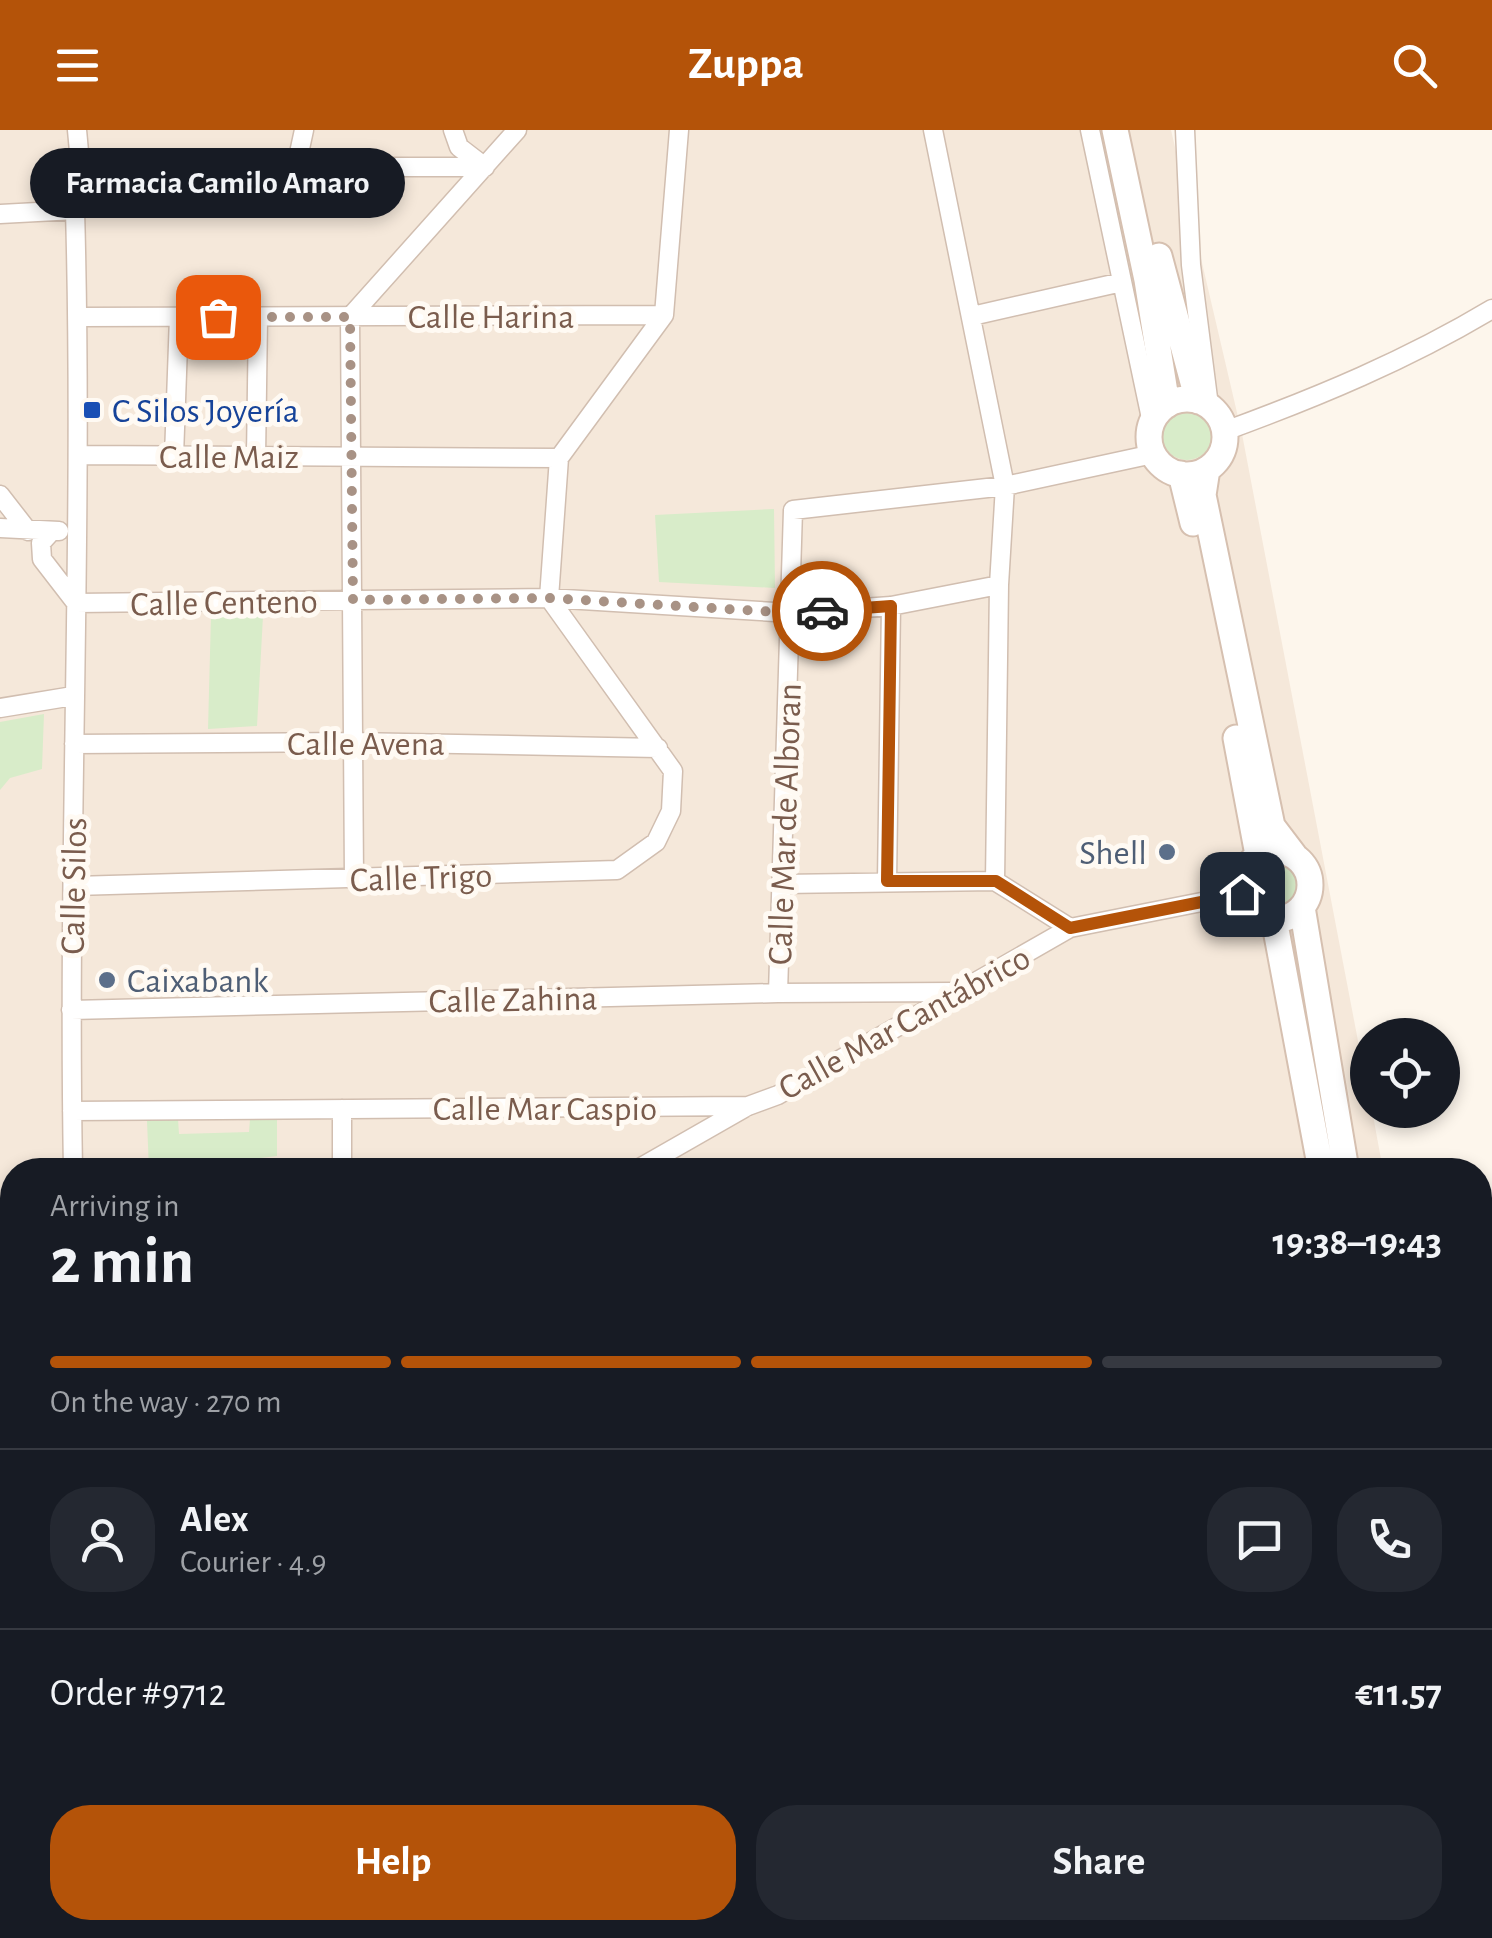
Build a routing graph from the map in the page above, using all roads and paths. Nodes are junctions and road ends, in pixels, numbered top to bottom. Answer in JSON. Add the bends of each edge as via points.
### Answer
{"nodes":[{"id":1,"x":77,"y":130,"type":"edge"},
{"id":2,"x":304,"y":130,"type":"edge"},
{"id":3,"x":453,"y":130,"type":"edge"},
{"id":4,"x":517,"y":130,"type":"edge"},
{"id":5,"x":679,"y":130,"type":"edge"},
{"id":6,"x":933,"y":130,"type":"edge"},
{"id":7,"x":1090,"y":130,"type":"edge"},
{"id":8,"x":1115,"y":130,"type":"edge"},
{"id":9,"x":1132,"y":130,"type":"edge"},
{"id":10,"x":1185,"y":130,"type":"edge"},
{"id":11,"x":296,"y":166,"type":"junction"},
{"id":12,"x":485,"y":168,"type":"junction"},
{"id":13,"x":81,"y":173,"type":"junction"},
{"id":14,"x":74,"y":210,"type":"junction"},
{"id":15,"x":0,"y":214,"type":"edge"},
{"id":16,"x":1122,"y":282,"type":"junction"},
{"id":17,"x":1492,"y":308,"type":"edge"},
{"id":18,"x":664,"y":315,"type":"junction"},
{"id":19,"x":972,"y":316,"type":"junction"},
{"id":20,"x":78,"y":317,"type":"junction"},
{"id":21,"x":179,"y":317,"type":"junction"},
{"id":22,"x":258,"y":317,"type":"junction"},
{"id":23,"x":350,"y":317,"type":"junction"},
{"id":24,"x":1204,"y":403,"type":"junction"},
{"id":25,"x":1160,"y":414,"type":"junction"},
{"id":26,"x":1225,"y":431,"type":"junction"},
{"id":27,"x":1154,"y":454,"type":"junction"},
{"id":28,"x":80,"y":455,"type":"junction"},
{"id":29,"x":174,"y":456,"type":"junction"},
{"id":30,"x":256,"y":457,"type":"junction"},
{"id":31,"x":352,"y":457,"type":"junction"},
{"id":32,"x":559,"y":458,"type":"junction"},
{"id":33,"x":1207,"y":469,"type":"junction"},
{"id":34,"x":1181,"y":474,"type":"junction"},
{"id":35,"x":1005,"y":486,"type":"junction"},
{"id":36,"x":0,"y":495,"type":"edge"},
{"id":37,"x":0,"y":528,"type":"edge"},
{"id":38,"x":26,"y":528,"type":"junction"},
{"id":39,"x":66,"y":540,"type":"junction"},
{"id":40,"x":40,"y":548,"type":"junction"},
{"id":41,"x":51,"y":566,"type":"junction"},
{"id":42,"x":999,"y":584,"type":"junction"},
{"id":43,"x":548,"y":598,"type":"junction"},
{"id":44,"x":353,"y":600,"type":"junction"},
{"id":45,"x":76,"y":603,"type":"junction"},
{"id":46,"x":891,"y":606,"type":"junction"},
{"id":47,"x":792,"y":613,"type":"junction"},
{"id":48,"x":73,"y":696,"type":"junction"},
{"id":49,"x":0,"y":708,"type":"edge"},
{"id":50,"x":353,"y":742,"type":"junction"},
{"id":51,"x":74,"y":744,"type":"junction"},
{"id":52,"x":658,"y":748,"type":"junction"},
{"id":53,"x":1258,"y":855,"type":"junction"},
{"id":54,"x":1294,"y":855,"type":"junction"},
{"id":55,"x":354,"y":880,"type":"junction"},
{"id":56,"x":887,"y":881,"type":"junction"},
{"id":57,"x":996,"y":881,"type":"junction"},
{"id":58,"x":782,"y":884,"type":"junction"},
{"id":59,"x":74,"y":886,"type":"junction"},
{"id":60,"x":1242,"y":894,"type":"junction"},
{"id":61,"x":1302,"y":907,"type":"junction"},
{"id":62,"x":1274,"y":919,"type":"junction"},
{"id":63,"x":1070,"y":928,"type":"junction"},
{"id":64,"x":954,"y":992,"type":"junction"},
{"id":65,"x":778,"y":993,"type":"junction"},
{"id":66,"x":71,"y":1010,"type":"junction"},
{"id":67,"x":748,"y":1106,"type":"junction"},
{"id":68,"x":342,"y":1109,"type":"junction"},
{"id":69,"x":72,"y":1111,"type":"junction"},
{"id":70,"x":73,"y":1158,"type":"edge"},
{"id":71,"x":342,"y":1158,"type":"edge"},
{"id":72,"x":657,"y":1158,"type":"edge"},
{"id":73,"x":1319,"y":1158,"type":"edge"},
{"id":74,"x":1344,"y":1158,"type":"edge"}],
"edges":[{"from":1,"to":13,"type":"street","name":"Calle Silos"},
{"from":2,"to":11,"type":"street"},
{"from":3,"to":12,"type":"street","via":[[460,147]]},
{"from":4,"to":12,"type":"street"},
{"from":5,"to":18,"type":"street"},
{"from":6,"to":19,"type":"street"},
{"from":7,"to":16,"type":"street"},
{"from":8,"to":25,"type":"main road","via":[[1147,280]]},
{"from":9,"to":24,"type":"main road","via":[[1165,283]]},
{"from":10,"to":24,"type":"street"},
{"from":11,"to":12,"type":"street"},
{"from":11,"to":13,"type":"street"},
{"from":12,"to":23,"type":"street"},
{"from":13,"to":14,"type":"street","name":"Calle Silos"},
{"from":14,"to":15,"type":"street"},
{"from":14,"to":20,"type":"street","name":"Calle Silos"},
{"from":16,"to":19,"type":"street"},
{"from":16,"to":25,"type":"street"},
{"from":17,"to":26,"type":"street","via":[[1429,347],[1328,394]]},
{"from":18,"to":23,"type":"street","name":"Calle Harina"},
{"from":18,"to":32,"type":"street"},
{"from":19,"to":35,"type":"street"},
{"from":20,"to":21,"type":"street","name":"Calle Harina"},
{"from":20,"to":28,"type":"street","name":"Calle Silos"},
{"from":21,"to":22,"type":"street","name":"Calle Harina"},
{"from":21,"to":29,"type":"street"},
{"from":22,"to":23,"type":"street","name":"Calle Harina"},
{"from":22,"to":30,"type":"street"},
{"from":23,"to":31,"type":"street"},
{"from":24,"to":25,"type":"main road","via":[[1188,399]]},
{"from":24,"to":26,"type":"main road"},
{"from":25,"to":27,"type":"main road","via":[[1150,434]]},
{"from":26,"to":33,"type":"main road","via":[[1222,452]]},
{"from":27,"to":34,"type":"main road"},
{"from":27,"to":35,"type":"street"},
{"from":28,"to":29,"type":"street","name":"Calle Maiz"},
{"from":28,"to":39,"type":"street","name":"Calle Silos","via":[[78,511]]},
{"from":29,"to":30,"type":"street","name":"Calle Maiz"},
{"from":30,"to":31,"type":"street","name":"Calle Maiz"},
{"from":31,"to":32,"type":"street","name":"Calle Maiz"},
{"from":31,"to":44,"type":"street"},
{"from":32,"to":43,"type":"street"},
{"from":33,"to":34,"type":"main road"},
{"from":33,"to":54,"type":"main road","via":[[1203,495],[1272,826]]},
{"from":34,"to":53,"type":"main road"},
{"from":35,"to":42,"type":"street"},
{"from":35,"to":47,"type":"street","name":"Calle Mar de Alboran","via":[[792,510]]},
{"from":36,"to":38,"type":"street"},
{"from":37,"to":38,"type":"street"},
{"from":38,"to":39,"type":"street"},
{"from":38,"to":40,"type":"street"},
{"from":39,"to":40,"type":"street","via":[[43,538]]},
{"from":39,"to":41,"type":"street","via":[[62,568]]},
{"from":39,"to":45,"type":"street","name":"Calle Silos"},
{"from":40,"to":41,"type":"street"},
{"from":41,"to":45,"type":"street"},
{"from":42,"to":46,"type":"street","name":"Calle Centeno"},
{"from":42,"to":57,"type":"street"},
{"from":43,"to":44,"type":"street","name":"Calle Centeno"},
{"from":43,"to":47,"type":"street","name":"Calle Centeno"},
{"from":43,"to":52,"type":"street"},
{"from":44,"to":45,"type":"street","name":"Calle Centeno"},
{"from":44,"to":50,"type":"street"},
{"from":45,"to":48,"type":"street","name":"Calle Silos"},
{"from":46,"to":47,"type":"street","name":"Calle Centeno"},
{"from":46,"to":56,"type":"street"},
{"from":47,"to":58,"type":"street","name":"Calle Mar de Alboran"},
{"from":48,"to":49,"type":"street"},
{"from":48,"to":51,"type":"street","name":"Calle Silos"},
{"from":50,"to":51,"type":"street","name":"Calle Avena"},
{"from":50,"to":52,"type":"street","name":"Calle Avena"},
{"from":50,"to":55,"type":"street"},
{"from":51,"to":59,"type":"street","name":"Calle Silos"},
{"from":52,"to":55,"type":"street","name":"Calle Trigo","via":[[672,771],[671,811],[656,842],[617,870]]},
{"from":53,"to":54,"type":"main road"},
{"from":53,"to":60,"type":"main road","via":[[1244,872]]},
{"from":54,"to":61,"type":"main road","via":[[1310,886]]},
{"from":55,"to":59,"type":"street","name":"Calle Trigo"},
{"from":56,"to":57,"type":"street"},
{"from":56,"to":58,"type":"street"},
{"from":57,"to":63,"type":"street"},
{"from":58,"to":65,"type":"street","name":"Calle Mar de Alboran"},
{"from":59,"to":66,"type":"street","name":"Calle Silos"},
{"from":60,"to":62,"type":"main road","via":[[1254,912]]},
{"from":60,"to":63,"type":"street","name":"Calle Mar Cantábrico"},
{"from":61,"to":62,"type":"main road"},
{"from":61,"to":74,"type":"main road"},
{"from":62,"to":73,"type":"main road"},
{"from":63,"to":64,"type":"street","name":"Calle Mar Cantábrico"},
{"from":64,"to":65,"type":"street","name":"Calle Zahina"},
{"from":64,"to":67,"type":"street","name":"Calle Mar Cantábrico"},
{"from":65,"to":66,"type":"street","name":"Calle Zahina"},
{"from":66,"to":69,"type":"street","name":"Calle Silos"},
{"from":67,"to":68,"type":"street","name":"Calle Mar Caspio"},
{"from":67,"to":72,"type":"street","name":"Calle Mar Cantábrico"},
{"from":68,"to":69,"type":"street","name":"Calle Mar Caspio"},
{"from":68,"to":71,"type":"street"},
{"from":69,"to":70,"type":"street","name":"Calle Silos"}]}
